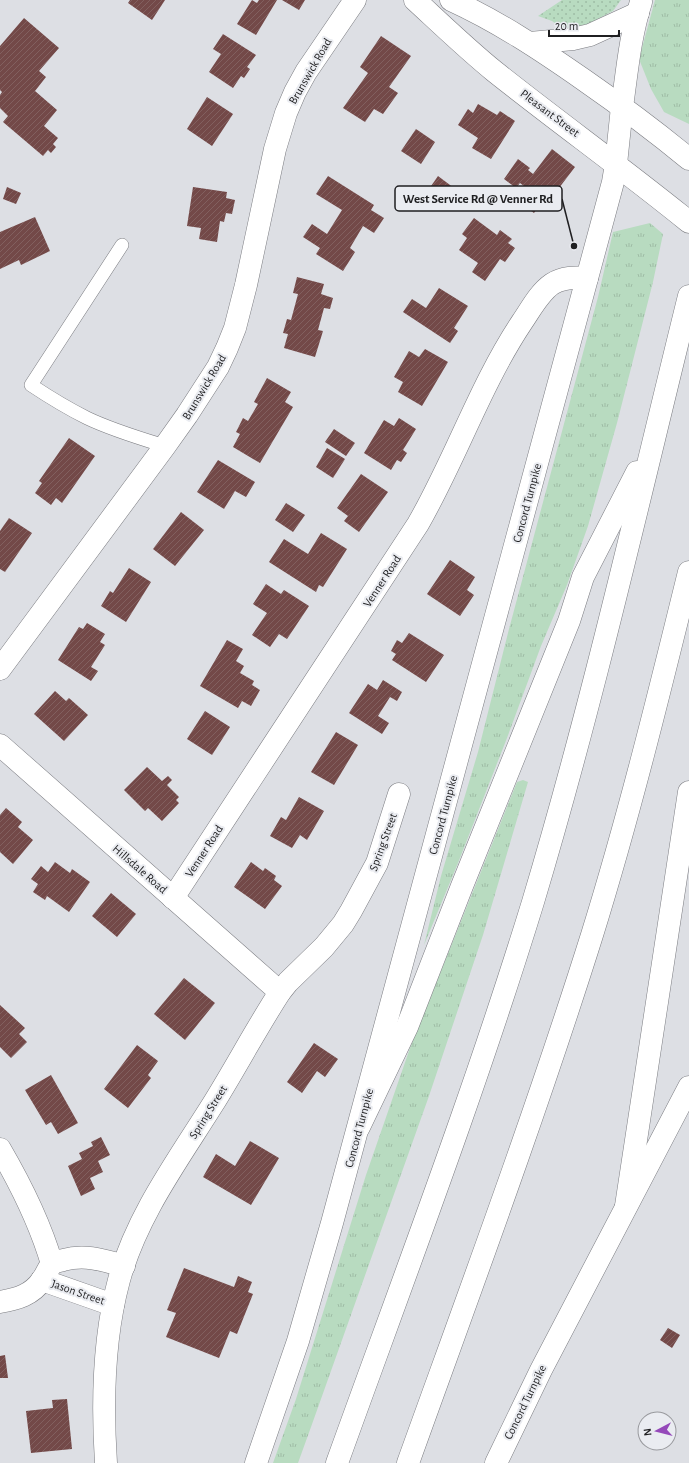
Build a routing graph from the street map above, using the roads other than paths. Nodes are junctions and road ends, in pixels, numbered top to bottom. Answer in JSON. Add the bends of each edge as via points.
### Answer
{"nodes":[{"id":1,"x":356,"y":0,"type":"edge"},
{"id":2,"x":415,"y":0,"type":"edge"},
{"id":3,"x":452,"y":0,"type":"edge"},
{"id":4,"x":640,"y":6,"type":"edge"},
{"id":5,"x":530,"y":43,"type":"junction"},
{"id":6,"x":622,"y":107,"type":"junction"},
{"id":7,"x":689,"y":158,"type":"edge"},
{"id":8,"x":616,"y":164,"type":"junction"},
{"id":9,"x":689,"y":222,"type":"edge"},
{"id":10,"x":122,"y":245,"type":"dead end"},
{"id":11,"x":587,"y":278,"type":"junction"},
{"id":12,"x":689,"y":296,"type":"edge"},
{"id":13,"x":654,"y":439,"type":"junction"},
{"id":14,"x":165,"y":446,"type":"junction"},
{"id":15,"x":689,"y":572,"type":"edge"},
{"id":16,"x":0,"y":670,"type":"edge"},
{"id":17,"x":0,"y":745,"type":"edge"},
{"id":18,"x":689,"y":792,"type":"edge"},
{"id":19,"x":399,"y":794,"type":"dead end"},
{"id":20,"x":173,"y":898,"type":"junction"},
{"id":21,"x":280,"y":992,"type":"junction"},
{"id":22,"x":689,"y":1087,"type":"edge"},
{"id":23,"x":359,"y":1127,"type":"junction"},
{"id":24,"x":0,"y":1149,"type":"edge"},
{"id":25,"x":626,"y":1206,"type":"junction"},
{"id":26,"x":124,"y":1266,"type":"junction"},
{"id":27,"x":47,"y":1272,"type":"junction"},
{"id":28,"x":0,"y":1302,"type":"edge"},
{"id":29,"x":113,"y":1305,"type":"junction"},
{"id":30,"x":106,"y":1463,"type":"edge"},
{"id":31,"x":256,"y":1463,"type":"edge"},
{"id":32,"x":337,"y":1463,"type":"edge"},
{"id":33,"x":408,"y":1463,"type":"edge"},
{"id":34,"x":496,"y":1463,"type":"edge"}],
"edges":[{"from":1,"to":14,"type":"main road","name":"Brunswick Road","via":[[306,72],[286,113],[275,149],[235,328],[218,367]]},
{"from":2,"to":8,"type":"main road","name":"Pleasant Street","via":[[494,71]]},
{"from":3,"to":5,"type":"main road"},
{"from":4,"to":5,"type":"main road","via":[[590,35]]},
{"from":4,"to":6,"type":"main road","name":"Concord Turnpike"},
{"from":5,"to":6,"type":"main road"},
{"from":6,"to":7,"type":"main road"},
{"from":6,"to":8,"type":"main road","name":"Concord Turnpike"},
{"from":8,"to":9,"type":"main road","name":"Pleasant Street"},
{"from":8,"to":11,"type":"main road","name":"Concord Turnpike","via":[[614,182]]},
{"from":10,"to":14,"type":"lane","via":[[31,385],[87,418]]},
{"from":11,"to":20,"type":"main road","name":"Venner Road","via":[[562,279],[552,284],[538,299],[492,372],[441,482],[415,530]]},
{"from":11,"to":23,"type":"main road","name":"Concord Turnpike"},
{"from":12,"to":13,"type":"main road"},
{"from":13,"to":23,"type":"main road","via":[[583,577],[569,621],[407,1027]]},
{"from":13,"to":32,"type":"main road","via":[[579,740],[532,902],[481,1062]]},
{"from":14,"to":16,"type":"main road","name":"Brunswick Road"},
{"from":15,"to":33,"type":"main road","via":[[621,836],[567,1014],[512,1176]]},
{"from":17,"to":20,"type":"main road","name":"Hillsdale Road"},
{"from":18,"to":25,"type":"main road"},
{"from":19,"to":21,"type":"main road","name":"Spring Street","via":[[377,863],[344,924]]},
{"from":20,"to":21,"type":"main road","name":"Hillsdale Road"},
{"from":21,"to":26,"type":"main road","name":"Spring Street","via":[[157,1194]]},
{"from":22,"to":25,"type":"main road","name":"Concord Turnpike"},
{"from":23,"to":31,"type":"main road","name":"Concord Turnpike","via":[[308,1307]]},
{"from":24,"to":27,"type":"main road","via":[[32,1210],[46,1244]]},
{"from":25,"to":34,"type":"main road","name":"Concord Turnpike","via":[[537,1376]]},
{"from":26,"to":27,"type":"main road","name":"Jason Street","via":[[85,1257],[67,1259]]},
{"from":26,"to":29,"type":"main road","name":"Spring Street"},
{"from":27,"to":28,"type":"main road","name":"Jason Street","via":[[34,1290],[24,1296]]},
{"from":27,"to":29,"type":"main road","name":"Jason Street"},
{"from":29,"to":30,"type":"main road","name":"Spring Street","via":[[107,1346],[103,1409]]}]}
